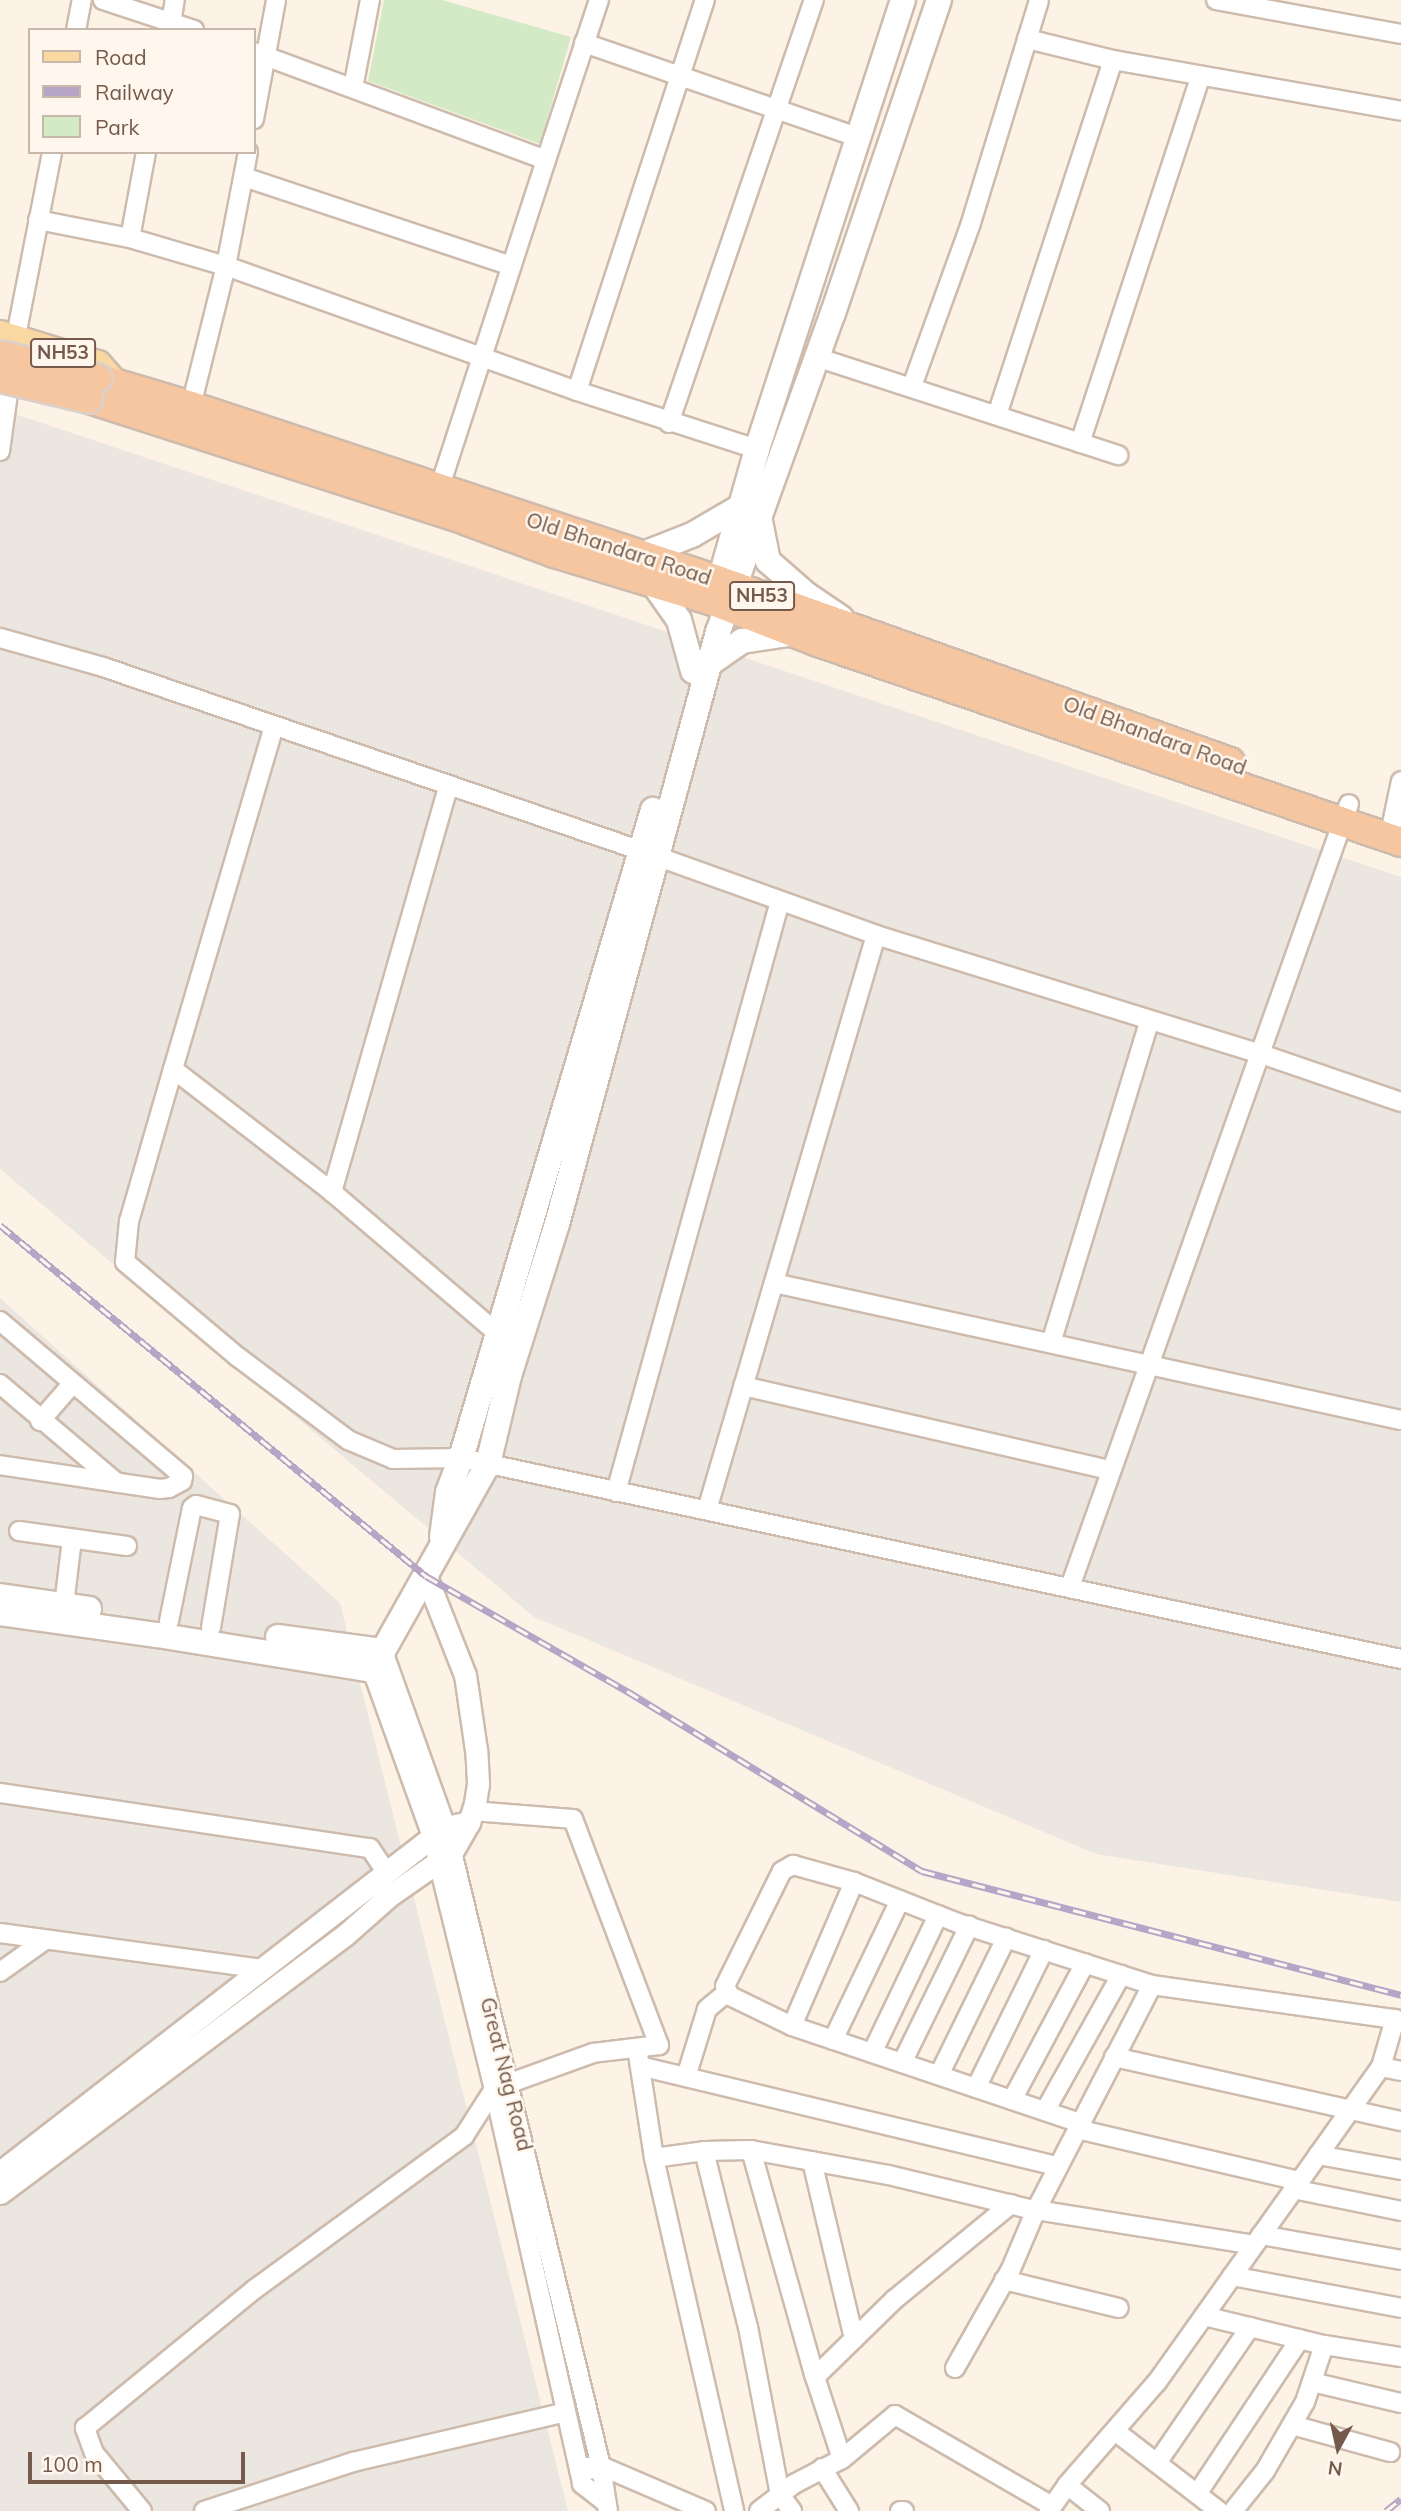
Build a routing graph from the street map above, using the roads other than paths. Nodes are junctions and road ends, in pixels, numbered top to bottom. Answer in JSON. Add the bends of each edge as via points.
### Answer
{"nodes":[{"id":1,"x":82,"y":0,"type":"edge"},
{"id":2,"x":103,"y":0,"type":"edge"},
{"id":3,"x":175,"y":0,"type":"edge"},
{"id":4,"x":276,"y":0,"type":"edge"},
{"id":5,"x":370,"y":0,"type":"edge"},
{"id":6,"x":598,"y":0,"type":"edge"},
{"id":7,"x":705,"y":0,"type":"edge"},
{"id":8,"x":814,"y":0,"type":"edge"},
{"id":9,"x":903,"y":0,"type":"edge"},
{"id":10,"x":939,"y":0,"type":"edge"},
{"id":11,"x":1039,"y":0,"type":"edge"},
{"id":12,"x":1216,"y":0,"type":"edge"},
{"id":13,"x":170,"y":25,"type":"edge"},
{"id":14,"x":76,"y":28,"type":"edge"},
{"id":15,"x":1401,"y":34,"type":"edge"},
{"id":16,"x":1027,"y":39,"type":"junction"},
{"id":17,"x":584,"y":43,"type":"junction"},
{"id":18,"x":259,"y":54,"type":"edge"},
{"id":19,"x":1113,"y":60,"type":"junction"},
{"id":20,"x":681,"y":75,"type":"junction"},
{"id":21,"x":1201,"y":76,"type":"junction"},
{"id":22,"x":353,"y":88,"type":"junction"},
{"id":23,"x":256,"y":93,"type":"edge"},
{"id":24,"x":779,"y":108,"type":"junction"},
{"id":25,"x":1401,"y":111,"type":"edge"},
{"id":26,"x":857,"y":137,"type":"junction"},
{"id":27,"x":52,"y":154,"type":"edge"},
{"id":28,"x":146,"y":154,"type":"edge"},
{"id":29,"x":248,"y":154,"type":"edge"},
{"id":30,"x":546,"y":160,"type":"junction"},
{"id":31,"x":244,"y":177,"type":"junction"},
{"id":32,"x":38,"y":220,"type":"junction"},
{"id":33,"x":130,"y":238,"type":"junction"},
{"id":34,"x":512,"y":265,"type":"junction"},
{"id":35,"x":226,"y":266,"type":"junction"},
{"id":36,"x":5,"y":342,"type":"edge"},
{"id":37,"x":816,"y":357,"type":"junction"},
{"id":38,"x":482,"y":358,"type":"junction"},
{"id":39,"x":912,"y":386,"type":"junction"},
{"id":40,"x":3,"y":387,"type":"edge"},
{"id":41,"x":577,"y":391,"type":"junction"},
{"id":42,"x":104,"y":393,"type":"junction"},
{"id":43,"x":191,"y":406,"type":"junction"},
{"id":44,"x":998,"y":415,"type":"junction"},
{"id":45,"x":669,"y":423,"type":"junction"},
{"id":46,"x":1080,"y":443,"type":"junction"},
{"id":47,"x":757,"y":449,"type":"junction"},
{"id":48,"x":0,"y":451,"type":"edge"},
{"id":49,"x":1118,"y":455,"type":"dead end"},
{"id":50,"x":435,"y":500,"type":"junction"},
{"id":51,"x":750,"y":511,"type":"junction"},
{"id":52,"x":641,"y":555,"type":"junction"},
{"id":53,"x":653,"y":583,"type":"junction"},
{"id":54,"x":723,"y":593,"type":"junction"},
{"id":55,"x":859,"y":630,"type":"junction"},
{"id":56,"x":795,"y":633,"type":"junction"},
{"id":57,"x":0,"y":638,"type":"edge"},
{"id":58,"x":701,"y":667,"type":"junction"},
{"id":59,"x":984,"y":686,"type":"junction"},
{"id":60,"x":274,"y":726,"type":"junction"},
{"id":61,"x":1401,"y":781,"type":"edge"},
{"id":62,"x":449,"y":785,"type":"junction"},
{"id":63,"x":1346,"y":813,"type":"junction"},
{"id":64,"x":1396,"y":830,"type":"edge"},
{"id":65,"x":650,"y":854,"type":"junction"},
{"id":66,"x":780,"y":901,"type":"junction"},
{"id":67,"x":876,"y":935,"type":"junction"},
{"id":68,"x":1149,"y":1021,"type":"junction"},
{"id":69,"x":1258,"y":1053,"type":"junction"},
{"id":70,"x":173,"y":1069,"type":"junction"},
{"id":71,"x":1401,"y":1102,"type":"edge"},
{"id":72,"x":332,"y":1192,"type":"junction"},
{"id":73,"x":774,"y":1283,"type":"junction"},
{"id":74,"x":0,"y":1321,"type":"edge"},
{"id":75,"x":497,"y":1334,"type":"junction"},
{"id":76,"x":1051,"y":1343,"type":"junction"},
{"id":77,"x":1148,"y":1364,"type":"junction"},
{"id":78,"x":73,"y":1383,"type":"junction"},
{"id":79,"x":0,"y":1384,"type":"edge"},
{"id":80,"x":743,"y":1386,"type":"junction"},
{"id":81,"x":40,"y":1420,"type":"junction"},
{"id":82,"x":1401,"y":1420,"type":"edge"},
{"id":83,"x":461,"y":1458,"type":"junction"},
{"id":84,"x":488,"y":1464,"type":"junction"},
{"id":85,"x":0,"y":1465,"type":"edge"},
{"id":86,"x":1111,"y":1470,"type":"junction"},
{"id":87,"x":117,"y":1483,"type":"junction"},
{"id":88,"x":616,"y":1492,"type":"junction"},
{"id":89,"x":707,"y":1510,"type":"junction"},
{"id":90,"x":19,"y":1531,"type":"dead end"},
{"id":91,"x":72,"y":1539,"type":"junction"},
{"id":92,"x":127,"y":1546,"type":"dead end"},
{"id":93,"x":440,"y":1548,"type":"junction"},
{"id":94,"x":426,"y":1576,"type":"junction"},
{"id":95,"x":1070,"y":1587,"type":"junction"},
{"id":96,"x":0,"y":1596,"type":"edge"},
{"id":97,"x":64,"y":1605,"type":"junction"},
{"id":98,"x":0,"y":1613,"type":"edge"},
{"id":99,"x":169,"y":1621,"type":"junction"},
{"id":100,"x":211,"y":1627,"type":"junction"},
{"id":101,"x":1401,"y":1659,"type":"edge"},
{"id":102,"x":377,"y":1661,"type":"junction"},
{"id":103,"x":0,"y":1793,"type":"edge"},
{"id":104,"x":471,"y":1816,"type":"junction"},
{"id":105,"x":439,"y":1832,"type":"junction"},
{"id":106,"x":445,"y":1857,"type":"junction"},
{"id":107,"x":391,"y":1882,"type":"junction"},
{"id":108,"x":854,"y":1882,"type":"junction"},
{"id":109,"x":900,"y":1900,"type":"junction"},
{"id":110,"x":938,"y":1915,"type":"junction"},
{"id":111,"x":969,"y":1926,"type":"junction"},
{"id":112,"x":0,"y":1933,"type":"edge"},
{"id":113,"x":1006,"y":1938,"type":"junction"},
{"id":114,"x":45,"y":1940,"type":"junction"},
{"id":115,"x":1044,"y":1950,"type":"junction"},
{"id":116,"x":1084,"y":1963,"type":"junction"},
{"id":117,"x":0,"y":1972,"type":"edge"},
{"id":118,"x":1121,"y":1975,"type":"junction"},
{"id":119,"x":271,"y":1976,"type":"junction"},
{"id":120,"x":1152,"y":1984,"type":"junction"},
{"id":121,"x":727,"y":1992,"type":"junction"},
{"id":122,"x":792,"y":2025,"type":"junction"},
{"id":123,"x":833,"y":2039,"type":"junction"},
{"id":124,"x":872,"y":2053,"type":"junction"},
{"id":125,"x":639,"y":2057,"type":"junction"},
{"id":126,"x":1114,"y":2057,"type":"junction"},
{"id":127,"x":902,"y":2063,"type":"junction"},
{"id":128,"x":1381,"y":2067,"type":"junction"},
{"id":129,"x":1401,"y":2071,"type":"edge"},
{"id":130,"x":939,"y":2075,"type":"junction"},
{"id":131,"x":686,"y":2077,"type":"junction"},
{"id":132,"x":502,"y":2086,"type":"junction"},
{"id":133,"x":976,"y":2088,"type":"junction"},
{"id":134,"x":1012,"y":2100,"type":"junction"},
{"id":135,"x":1045,"y":2111,"type":"junction"},
{"id":136,"x":1349,"y":2111,"type":"junction"},
{"id":137,"x":1401,"y":2121,"type":"edge"},
{"id":138,"x":1079,"y":2126,"type":"junction"},
{"id":139,"x":751,"y":2150,"type":"junction"},
{"id":140,"x":704,"y":2151,"type":"junction"},
{"id":141,"x":1318,"y":2155,"type":"junction"},
{"id":142,"x":654,"y":2158,"type":"junction"},
{"id":143,"x":812,"y":2161,"type":"junction"},
{"id":144,"x":1058,"y":2166,"type":"junction"},
{"id":145,"x":1401,"y":2170,"type":"edge"},
{"id":146,"x":0,"y":2172,"type":"edge"},
{"id":147,"x":1296,"y":2185,"type":"junction"},
{"id":148,"x":0,"y":2193,"type":"edge"},
{"id":149,"x":1011,"y":2204,"type":"junction"},
{"id":150,"x":1036,"y":2210,"type":"junction"},
{"id":151,"x":1401,"y":2211,"type":"edge"},
{"id":152,"x":1257,"y":2240,"type":"junction"},
{"id":153,"x":1401,"y":2260,"type":"edge"},
{"id":154,"x":1232,"y":2276,"type":"junction"},
{"id":155,"x":1004,"y":2280,"type":"junction"},
{"id":156,"x":1119,"y":2308,"type":"dead end"},
{"id":157,"x":1401,"y":2308,"type":"edge"},
{"id":158,"x":1204,"y":2316,"type":"junction"},
{"id":159,"x":1250,"y":2328,"type":"junction"},
{"id":160,"x":854,"y":2339,"type":"junction"},
{"id":161,"x":1300,"y":2339,"type":"junction"},
{"id":162,"x":1324,"y":2345,"type":"junction"},
{"id":163,"x":1401,"y":2357,"type":"edge"},
{"id":164,"x":956,"y":2368,"type":"dead end"},
{"id":165,"x":815,"y":2377,"type":"junction"},
{"id":166,"x":1312,"y":2382,"type":"junction"},
{"id":167,"x":1401,"y":2403,"type":"edge"},
{"id":168,"x":566,"y":2412,"type":"junction"},
{"id":169,"x":1292,"y":2425,"type":"junction"},
{"id":170,"x":1115,"y":2431,"type":"junction"},
{"id":171,"x":1390,"y":2452,"type":"dead end"},
{"id":172,"x":842,"y":2459,"type":"junction"},
{"id":173,"x":1157,"y":2463,"type":"junction"},
{"id":174,"x":601,"y":2466,"type":"junction"},
{"id":175,"x":822,"y":2468,"type":"junction"},
{"id":176,"x":580,"y":2469,"type":"junction"},
{"id":177,"x":1067,"y":2485,"type":"junction"},
{"id":178,"x":1197,"y":2494,"type":"junction"},
{"id":179,"x":780,"y":2495,"type":"junction"},
{"id":180,"x":607,"y":2507,"type":"edge"},
{"id":181,"x":1051,"y":2509,"type":"edge"},
{"id":182,"x":142,"y":2511,"type":"edge"},
{"id":183,"x":204,"y":2511,"type":"edge"},
{"id":184,"x":706,"y":2511,"type":"edge"},
{"id":185,"x":734,"y":2511,"type":"edge"},
{"id":186,"x":759,"y":2511,"type":"edge"},
{"id":187,"x":792,"y":2511,"type":"edge"},
{"id":188,"x":849,"y":2511,"type":"edge"},
{"id":189,"x":1100,"y":2511,"type":"edge"},
{"id":190,"x":1219,"y":2511,"type":"edge"},
{"id":191,"x":1233,"y":2511,"type":"edge"}],
"edges":[{"from":1,"to":14,"type":"street"},
{"from":2,"to":13,"type":"street"},
{"from":3,"to":13,"type":"street"},
{"from":4,"to":18,"type":"street"},
{"from":5,"to":22,"type":"street"},
{"from":6,"to":17,"type":"street"},
{"from":7,"to":20,"type":"street"},
{"from":8,"to":24,"type":"street"},
{"from":9,"to":26,"type":"main road"},
{"from":10,"to":37,"type":"main road"},
{"from":11,"to":16,"type":"street"},
{"from":12,"to":15,"type":"street"},
{"from":16,"to":19,"type":"street"},
{"from":16,"to":39,"type":"street","via":[[970,226]]},
{"from":17,"to":20,"type":"street"},
{"from":17,"to":30,"type":"street"},
{"from":18,"to":22,"type":"street"},
{"from":18,"to":23,"type":"street"},
{"from":19,"to":21,"type":"street"},
{"from":19,"to":44,"type":"street"},
{"from":20,"to":24,"type":"street"},
{"from":20,"to":41,"type":"street"},
{"from":21,"to":25,"type":"street"},
{"from":21,"to":46,"type":"street"},
{"from":22,"to":30,"type":"street"},
{"from":24,"to":26,"type":"street"},
{"from":24,"to":45,"type":"street"},
{"from":26,"to":47,"type":"main road"},
{"from":27,"to":32,"type":"street"},
{"from":28,"to":33,"type":"street"},
{"from":29,"to":31,"type":"street"},
{"from":30,"to":34,"type":"street"},
{"from":31,"to":34,"type":"street"},
{"from":31,"to":35,"type":"street"},
{"from":32,"to":33,"type":"street"},
{"from":32,"to":36,"type":"street"},
{"from":33,"to":35,"type":"street"},
{"from":34,"to":38,"type":"street"},
{"from":35,"to":38,"type":"street"},
{"from":35,"to":43,"type":"street"},
{"from":36,"to":40,"type":"street"},
{"from":36,"to":42,"type":"highway","bridge":true},
{"from":37,"to":39,"type":"street"},
{"from":37,"to":51,"type":"main road"},
{"from":38,"to":41,"type":"street"},
{"from":38,"to":50,"type":"street"},
{"from":39,"to":44,"type":"street"},
{"from":40,"to":42,"type":"highway","number":"NH53","bridge":true},
{"from":40,"to":48,"type":"street"},
{"from":41,"to":45,"type":"street"},
{"from":42,"to":43,"type":"highway","name":"Old Bhandara Road","number":"NH53"},
{"from":42,"to":50,"type":"highway","number":"NH53"},
{"from":43,"to":50,"type":"highway","name":"Old Bhandara Road","number":"NH53"},
{"from":44,"to":46,"type":"street"},
{"from":45,"to":47,"type":"street"},
{"from":46,"to":49,"type":"street"},
{"from":47,"to":51,"type":"main road"},
{"from":50,"to":52,"type":"highway","name":"Old Bhandara Road","number":"NH53"},
{"from":50,"to":53,"type":"highway","number":"NH53"},
{"from":51,"to":52,"type":"main road"},
{"from":51,"to":54,"type":"main road"},
{"from":51,"to":55,"type":"main road","via":[[768,561],[807,595]]},
{"from":52,"to":54,"type":"highway","name":"Old Bhandara Road","number":"NH53"},
{"from":53,"to":54,"type":"highway","number":"NH53"},
{"from":53,"to":58,"type":"main road","via":[[679,620]]},
{"from":54,"to":55,"type":"highway","name":"Old Bhandara Road","number":"NH53"},
{"from":54,"to":56,"type":"highway","number":"NH53"},
{"from":54,"to":58,"type":"main road"},
{"from":55,"to":59,"type":"highway","name":"Old Bhandara Road","number":"NH53"},
{"from":56,"to":58,"type":"main road","via":[[742,641]]},
{"from":56,"to":59,"type":"highway","number":"NH53"},
{"from":57,"to":60,"type":"street","via":[[103,667]]},
{"from":58,"to":65,"type":"main road"},
{"from":59,"to":63,"type":"highway","name":"Old Bhandara Road","number":"NH53"},
{"from":60,"to":62,"type":"street"},
{"from":60,"to":70,"type":"street"},
{"from":61,"to":64,"type":"street"},
{"from":62,"to":65,"type":"street"},
{"from":62,"to":72,"type":"street"},
{"from":63,"to":64,"type":"highway","name":"Old Bhandara Road","number":"NH53"},
{"from":63,"to":69,"type":"street"},
{"from":65,"to":66,"type":"street"},
{"from":65,"to":75,"type":"main road"},
{"from":65,"to":84,"type":"main road","via":[[557,1224],[509,1376]]},
{"from":66,"to":67,"type":"street"},
{"from":66,"to":88,"type":"street"},
{"from":67,"to":68,"type":"street"},
{"from":67,"to":73,"type":"street"},
{"from":68,"to":69,"type":"street"},
{"from":68,"to":76,"type":"street"},
{"from":69,"to":71,"type":"street"},
{"from":69,"to":77,"type":"street"},
{"from":70,"to":72,"type":"street"},
{"from":70,"to":83,"type":"street","via":[[129,1221],[125,1262],[238,1357],[348,1440],[393,1459]]},
{"from":72,"to":75,"type":"street"},
{"from":73,"to":76,"type":"street"},
{"from":73,"to":80,"type":"street"},
{"from":74,"to":78,"type":"street"},
{"from":75,"to":83,"type":"main road"},
{"from":76,"to":77,"type":"street"},
{"from":77,"to":82,"type":"street"},
{"from":77,"to":86,"type":"street"},
{"from":78,"to":81,"type":"street"},
{"from":78,"to":87,"type":"street","via":[[183,1476],[169,1488]]},
{"from":79,"to":81,"type":"street"},
{"from":80,"to":86,"type":"street"},
{"from":80,"to":89,"type":"street"},
{"from":81,"to":87,"type":"street"},
{"from":83,"to":84,"type":"street"},
{"from":83,"to":93,"type":"main road","via":[[449,1492]]},
{"from":84,"to":88,"type":"street"},
{"from":84,"to":93,"type":"main road"},
{"from":85,"to":87,"type":"street"},
{"from":86,"to":95,"type":"street"},
{"from":88,"to":89,"type":"street"},
{"from":89,"to":95,"type":"street"},
{"from":90,"to":91,"type":"street"},
{"from":91,"to":92,"type":"street"},
{"from":91,"to":97,"type":"street"},
{"from":93,"to":94,"type":"main road"},
{"from":94,"to":102,"type":"main road"},
{"from":94,"to":104,"type":"street","via":[[465,1675],[478,1770]]},
{"from":95,"to":101,"type":"street"},
{"from":96,"to":97,"type":"main road"},
{"from":97,"to":99,"type":"main road"},
{"from":98,"to":102,"type":"main road"},
{"from":99,"to":100,"type":"main road"},
{"from":99,"to":100,"type":"street","via":[[196,1505],[230,1514]]},
{"from":100,"to":102,"type":"main road"},
{"from":102,"to":105,"type":"street","name":"Great Nag Road"},
{"from":103,"to":107,"type":"street","via":[[370,1848]]},
{"from":104,"to":105,"type":"street"},
{"from":104,"to":106,"type":"street"},
{"from":104,"to":125,"type":"street","via":[[565,1815],[573,1819],[659,2045]]},
{"from":105,"to":106,"type":"street","name":"Great Nag Road"},
{"from":105,"to":107,"type":"street"},
{"from":106,"to":107,"type":"street"},
{"from":106,"to":132,"type":"street","name":"Great Nag Road"},
{"from":107,"to":119,"type":"street","via":[[345,1935]]},
{"from":108,"to":109,"type":"street"},
{"from":108,"to":121,"type":"street","via":[[793,1865],[782,1871],[725,1986]]},
{"from":108,"to":122,"type":"street"},
{"from":109,"to":110,"type":"street"},
{"from":109,"to":123,"type":"street"},
{"from":110,"to":111,"type":"street"},
{"from":110,"to":124,"type":"street"},
{"from":111,"to":113,"type":"street"},
{"from":111,"to":127,"type":"street"},
{"from":112,"to":114,"type":"street"},
{"from":113,"to":115,"type":"street"},
{"from":113,"to":130,"type":"street"},
{"from":114,"to":117,"type":"street"},
{"from":114,"to":119,"type":"street"},
{"from":115,"to":116,"type":"street"},
{"from":115,"to":133,"type":"street"},
{"from":116,"to":118,"type":"street"},
{"from":116,"to":134,"type":"street"},
{"from":118,"to":120,"type":"street"},
{"from":118,"to":135,"type":"street"},
{"from":119,"to":146,"type":"street"},
{"from":119,"to":148,"type":"street"},
{"from":120,"to":126,"type":"street"},
{"from":120,"to":128,"type":"street","via":[[1395,2020]]},
{"from":121,"to":122,"type":"street"},
{"from":121,"to":131,"type":"street","via":[[707,2009]]},
{"from":122,"to":123,"type":"street"},
{"from":123,"to":124,"type":"street"},
{"from":124,"to":127,"type":"street"},
{"from":125,"to":131,"type":"street"},
{"from":125,"to":132,"type":"street","via":[[593,2053]]},
{"from":125,"to":142,"type":"street"},
{"from":126,"to":136,"type":"street"},
{"from":126,"to":138,"type":"street"},
{"from":127,"to":130,"type":"street"},
{"from":128,"to":129,"type":"street"},
{"from":128,"to":136,"type":"street"},
{"from":130,"to":133,"type":"street"},
{"from":131,"to":144,"type":"street"},
{"from":132,"to":168,"type":"street"},
{"from":132,"to":174,"type":"street","name":"Great Nag Road"},
{"from":132,"to":182,"type":"street","via":[[464,2136],[255,2288],[85,2428],[94,2453]]},
{"from":133,"to":134,"type":"street"},
{"from":134,"to":135,"type":"street"},
{"from":135,"to":138,"type":"street"},
{"from":136,"to":137,"type":"street"},
{"from":136,"to":141,"type":"street"},
{"from":138,"to":144,"type":"street"},
{"from":138,"to":147,"type":"street"},
{"from":139,"to":140,"type":"street"},
{"from":139,"to":143,"type":"street"},
{"from":139,"to":165,"type":"street"},
{"from":140,"to":142,"type":"street"},
{"from":140,"to":179,"type":"street","via":[[748,2328]]},
{"from":141,"to":145,"type":"street"},
{"from":141,"to":147,"type":"street"},
{"from":142,"to":185,"type":"street"},
{"from":143,"to":149,"type":"street"},
{"from":143,"to":160,"type":"street"},
{"from":144,"to":150,"type":"street"},
{"from":147,"to":151,"type":"street"},
{"from":147,"to":152,"type":"street"},
{"from":149,"to":150,"type":"street"},
{"from":149,"to":160,"type":"street","via":[[895,2299]]},
{"from":150,"to":152,"type":"street"},
{"from":150,"to":155,"type":"street"},
{"from":152,"to":153,"type":"street"},
{"from":152,"to":154,"type":"street"},
{"from":154,"to":157,"type":"street"},
{"from":154,"to":158,"type":"street"},
{"from":155,"to":156,"type":"street"},
{"from":155,"to":164,"type":"street"},
{"from":158,"to":159,"type":"street"},
{"from":158,"to":170,"type":"street"},
{"from":159,"to":161,"type":"street"},
{"from":159,"to":173,"type":"street"},
{"from":160,"to":165,"type":"street"},
{"from":161,"to":162,"type":"street"},
{"from":161,"to":178,"type":"street"},
{"from":162,"to":163,"type":"street"},
{"from":162,"to":166,"type":"street"},
{"from":165,"to":172,"type":"street"},
{"from":166,"to":167,"type":"street"},
{"from":166,"to":169,"type":"street"},
{"from":168,"to":176,"type":"street"},
{"from":168,"to":183,"type":"street","via":[[353,2462]]},
{"from":169,"to":171,"type":"street"},
{"from":169,"to":191,"type":"street","via":[[1265,2471]]},
{"from":170,"to":173,"type":"street"},
{"from":170,"to":177,"type":"street"},
{"from":172,"to":175,"type":"street"},
{"from":172,"to":181,"type":"street","via":[[895,2414]]},
{"from":173,"to":178,"type":"street"},
{"from":174,"to":176,"type":"street"},
{"from":174,"to":180,"type":"street","name":"Great Nag Road"},
{"from":174,"to":184,"type":"street"},
{"from":175,"to":179,"type":"street"},
{"from":175,"to":188,"type":"street"},
{"from":176,"to":180,"type":"street","via":[[582,2484]]},
{"from":177,"to":181,"type":"street"},
{"from":177,"to":189,"type":"street"},
{"from":178,"to":190,"type":"street"},
{"from":179,"to":186,"type":"street"},
{"from":179,"to":187,"type":"street"}]}
